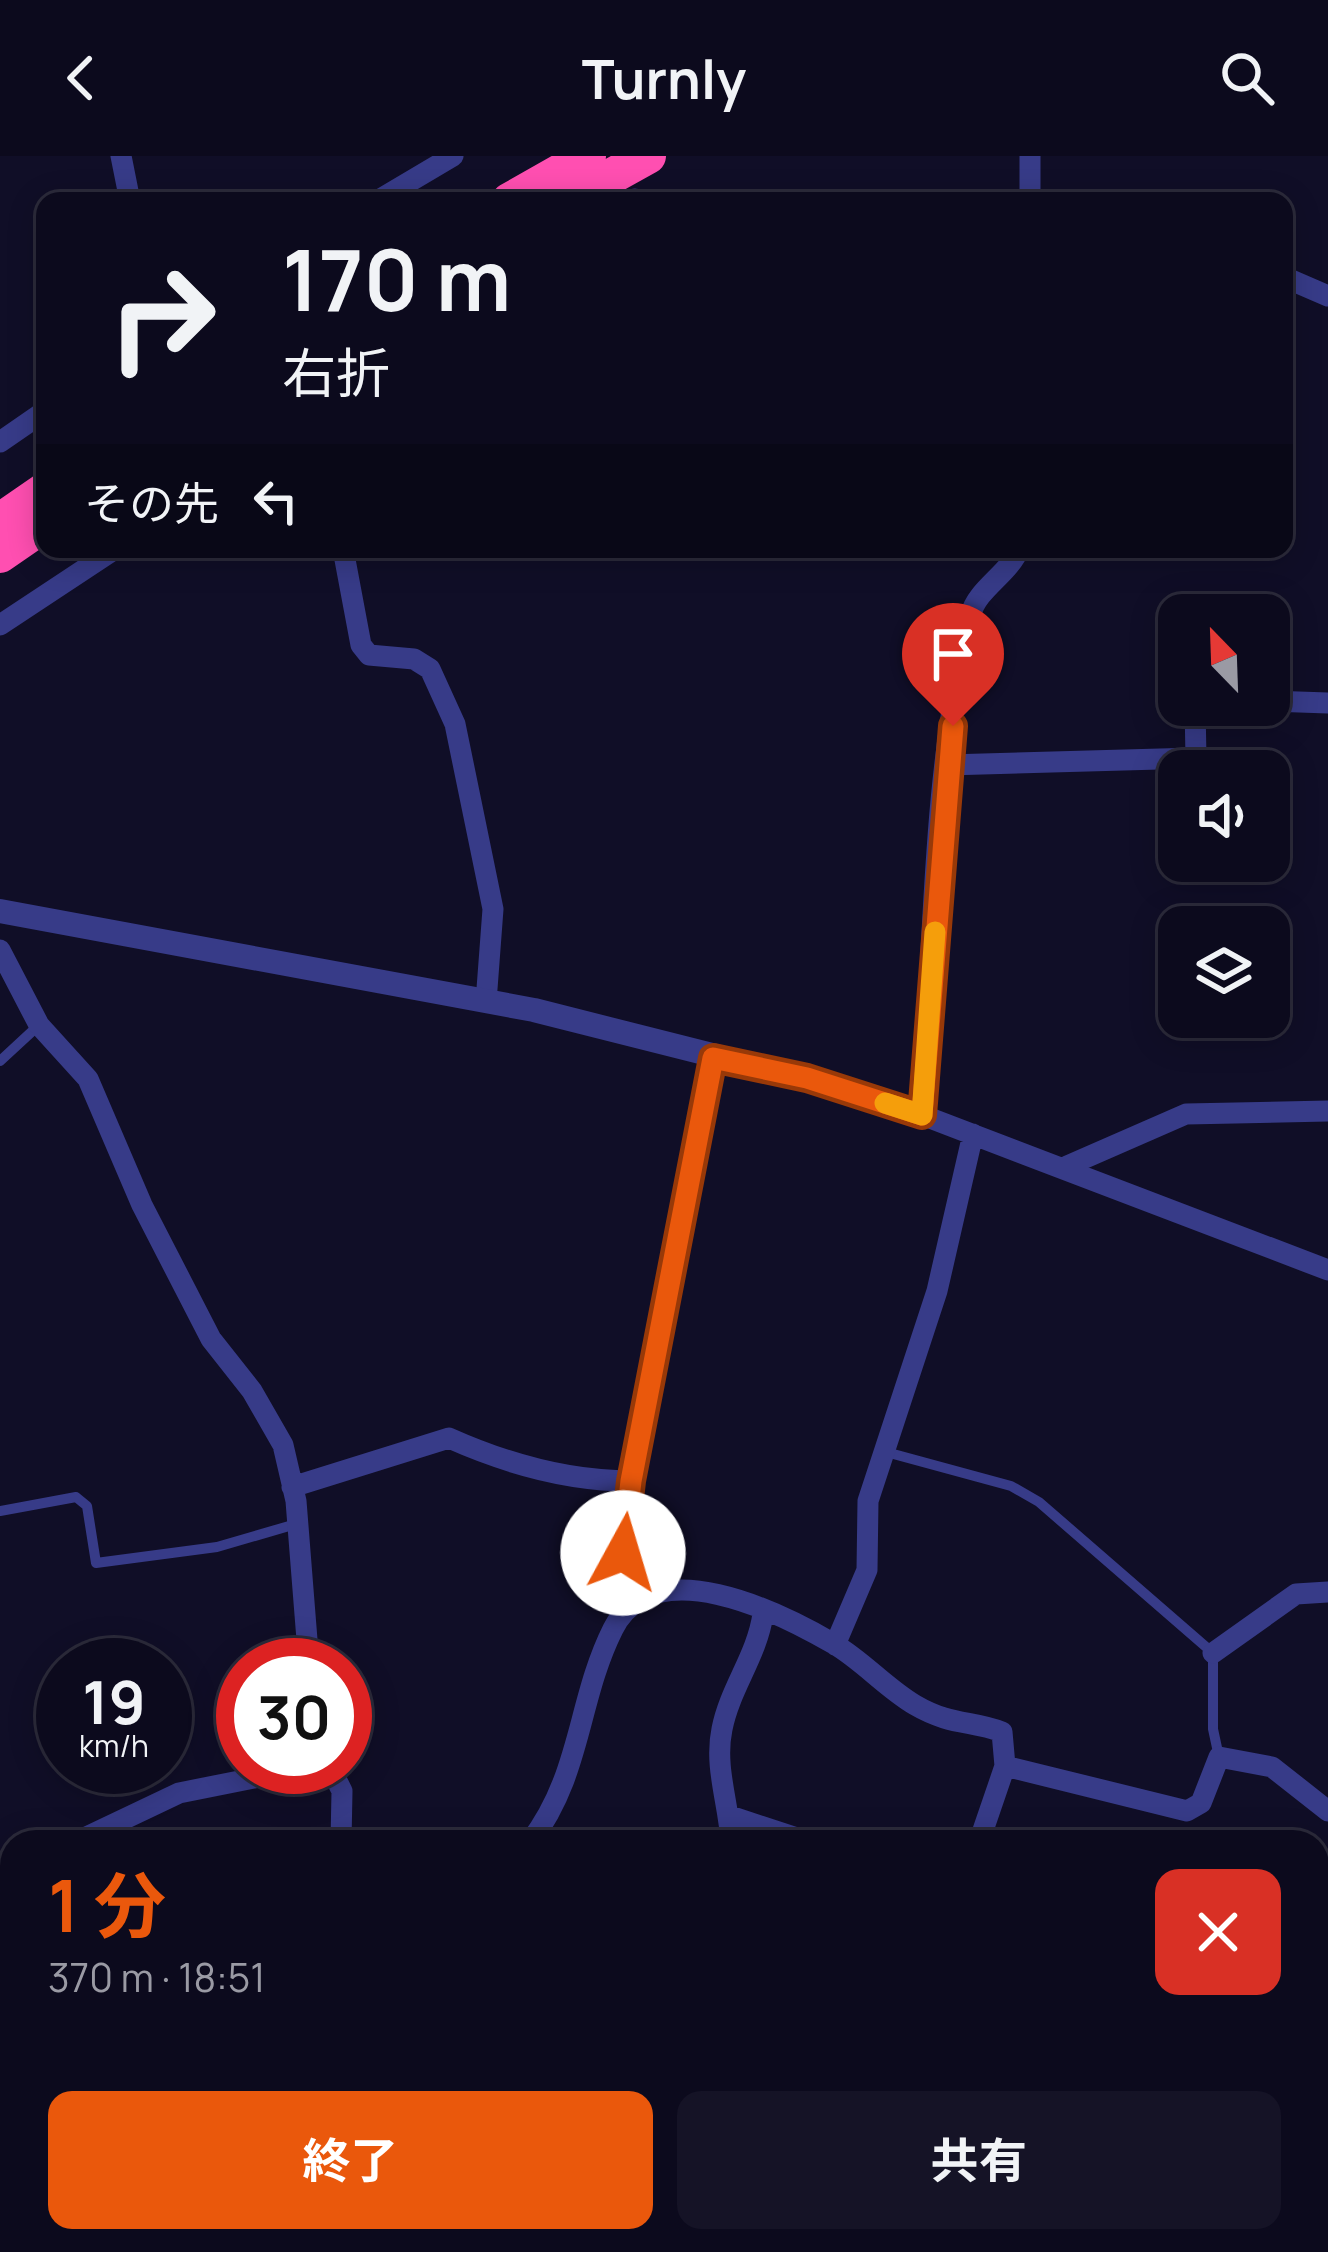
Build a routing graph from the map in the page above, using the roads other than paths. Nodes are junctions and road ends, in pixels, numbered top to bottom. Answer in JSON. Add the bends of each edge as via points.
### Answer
{"nodes":[{"id":1,"x":122,"y":156,"type":"edge"},
{"id":2,"x":453,"y":156,"type":"edge"},
{"id":3,"x":588,"y":156,"type":"edge"},
{"id":4,"x":648,"y":156,"type":"edge"},
{"id":5,"x":1030,"y":156,"type":"edge"},
{"id":6,"x":128,"y":192,"type":"edge"},
{"id":7,"x":391,"y":192,"type":"edge"},
{"id":8,"x":525,"y":192,"type":"edge"},
{"id":9,"x":583,"y":192,"type":"edge"},
{"id":10,"x":1030,"y":192,"type":"edge"},
{"id":11,"x":1293,"y":281,"type":"edge"},
{"id":12,"x":1328,"y":296,"type":"edge"},
{"id":13,"x":36,"y":417,"type":"edge"},
{"id":14,"x":0,"y":442,"type":"edge"},
{"id":15,"x":36,"y":496,"type":"edge"},
{"id":16,"x":0,"y":520,"type":"edge"},
{"id":17,"x":36,"y":530,"type":"edge"},
{"id":18,"x":0,"y":555,"type":"edge"},
{"id":19,"x":102,"y":558,"type":"edge"},
{"id":20,"x":346,"y":558,"type":"edge"},
{"id":21,"x":1016,"y":558,"type":"edge"},
{"id":22,"x":0,"y":625,"type":"edge"},
{"id":23,"x":1290,"y":702,"type":"edge"},
{"id":24,"x":1328,"y":703,"type":"edge"},
{"id":25,"x":1195,"y":726,"type":"edge"},
{"id":26,"x":947,"y":765,"type":"junction"},
{"id":27,"x":0,"y":910,"type":"edge"},
{"id":28,"x":0,"y":950,"type":"edge"},
{"id":29,"x":486,"y":1002,"type":"junction"},
{"id":30,"x":39,"y":1025,"type":"junction"},
{"id":31,"x":713,"y":1058,"type":"junction"},
{"id":32,"x":0,"y":1061,"type":"edge"},
{"id":33,"x":1328,"y":1111,"type":"edge"},
{"id":34,"x":922,"y":1115,"type":"junction"},
{"id":35,"x":973,"y":1134,"type":"junction"},
{"id":36,"x":1066,"y":1166,"type":"junction"},
{"id":37,"x":1328,"y":1270,"type":"edge"},
{"id":38,"x":886,"y":1452,"type":"junction"},
{"id":39,"x":631,"y":1481,"type":"junction"},
{"id":40,"x":292,"y":1487,"type":"junction"},
{"id":41,"x":0,"y":1511,"type":"edge"},
{"id":42,"x":296,"y":1524,"type":"junction"},
{"id":43,"x":1328,"y":1592,"type":"edge"},
{"id":44,"x":631,"y":1605,"type":"junction"},
{"id":45,"x":764,"y":1614,"type":"junction"},
{"id":46,"x":307,"y":1638,"type":"edge"},
{"id":47,"x":836,"y":1645,"type":"junction"},
{"id":48,"x":1213,"y":1654,"type":"junction"},
{"id":49,"x":1219,"y":1756,"type":"junction"},
{"id":50,"x":1005,"y":1766,"type":"junction"},
{"id":51,"x":216,"y":1786,"type":"edge"},
{"id":52,"x":342,"y":1794,"type":"edge"},
{"id":53,"x":1328,"y":1810,"type":"edge"},
{"id":54,"x":730,"y":1816,"type":"junction"},
{"id":55,"x":101,"y":1830,"type":"edge"},
{"id":56,"x":341,"y":1830,"type":"edge"},
{"id":57,"x":538,"y":1830,"type":"edge"},
{"id":58,"x":731,"y":1830,"type":"edge"},
{"id":59,"x":773,"y":1830,"type":"edge"},
{"id":60,"x":984,"y":1830,"type":"edge"}],
"edges":[{"from":1,"to":6,"type":"street"},
{"from":2,"to":7,"type":"street"},
{"from":3,"to":8,"type":"highway"},
{"from":4,"to":9,"type":"highway"},
{"from":5,"to":10,"type":"street"},
{"from":11,"to":12,"type":"street"},
{"from":13,"to":14,"type":"street"},
{"from":15,"to":16,"type":"highway"},
{"from":17,"to":18,"type":"highway"},
{"from":19,"to":22,"type":"street"},
{"from":20,"to":29,"type":"street","via":[[361,645],[369,656],[414,659],[430,669],[454,724],[493,909]]},
{"from":21,"to":26,"type":"street","via":[[972,607]]},
{"from":23,"to":24,"type":"street"},
{"from":25,"to":26,"type":"street","via":[[1196,758]]},
{"from":26,"to":34,"type":"street"},
{"from":27,"to":29,"type":"street"},
{"from":28,"to":30,"type":"street"},
{"from":29,"to":31,"type":"street"},
{"from":30,"to":32,"type":"lane"},
{"from":30,"to":40,"type":"street","via":[[88,1079],[211,1339],[283,1445]]},
{"from":31,"to":34,"type":"street"},
{"from":31,"to":39,"type":"street"},
{"from":33,"to":36,"type":"street","via":[[1186,1114]]},
{"from":34,"to":35,"type":"street"},
{"from":35,"to":36,"type":"street"},
{"from":35,"to":38,"type":"street","via":[[937,1291]]},
{"from":36,"to":37,"type":"street"},
{"from":38,"to":47,"type":"street","via":[[868,1501],[867,1570]]},
{"from":38,"to":48,"type":"lane","via":[[1011,1486],[1039,1502]]},
{"from":39,"to":40,"type":"street","via":[[495,1459],[449,1438]]},
{"from":39,"to":44,"type":"street","via":[[619,1589]]},
{"from":40,"to":42,"type":"street"},
{"from":41,"to":42,"type":"lane","via":[[76,1497],[87,1506],[96,1563],[218,1547]]},
{"from":42,"to":46,"type":"street"},
{"from":43,"to":48,"type":"street","via":[[1296,1594]]},
{"from":44,"to":45,"type":"street","via":[[695,1588]]},
{"from":44,"to":57,"type":"street","via":[[605,1648],[565,1788]]},
{"from":45,"to":47,"type":"street"},
{"from":45,"to":54,"type":"street","via":[[721,1730]]},
{"from":47,"to":50,"type":"street","via":[[934,1716],[1001,1732]]},
{"from":48,"to":49,"type":"lane"},
{"from":49,"to":50,"type":"street","via":[[1202,1803],[1187,1811]]},
{"from":49,"to":53,"type":"street","via":[[1272,1767]]},
{"from":50,"to":60,"type":"street"},
{"from":51,"to":55,"type":"street","via":[[179,1793]]},
{"from":52,"to":56,"type":"street"},
{"from":54,"to":58,"type":"street"},
{"from":54,"to":59,"type":"street"}]}
